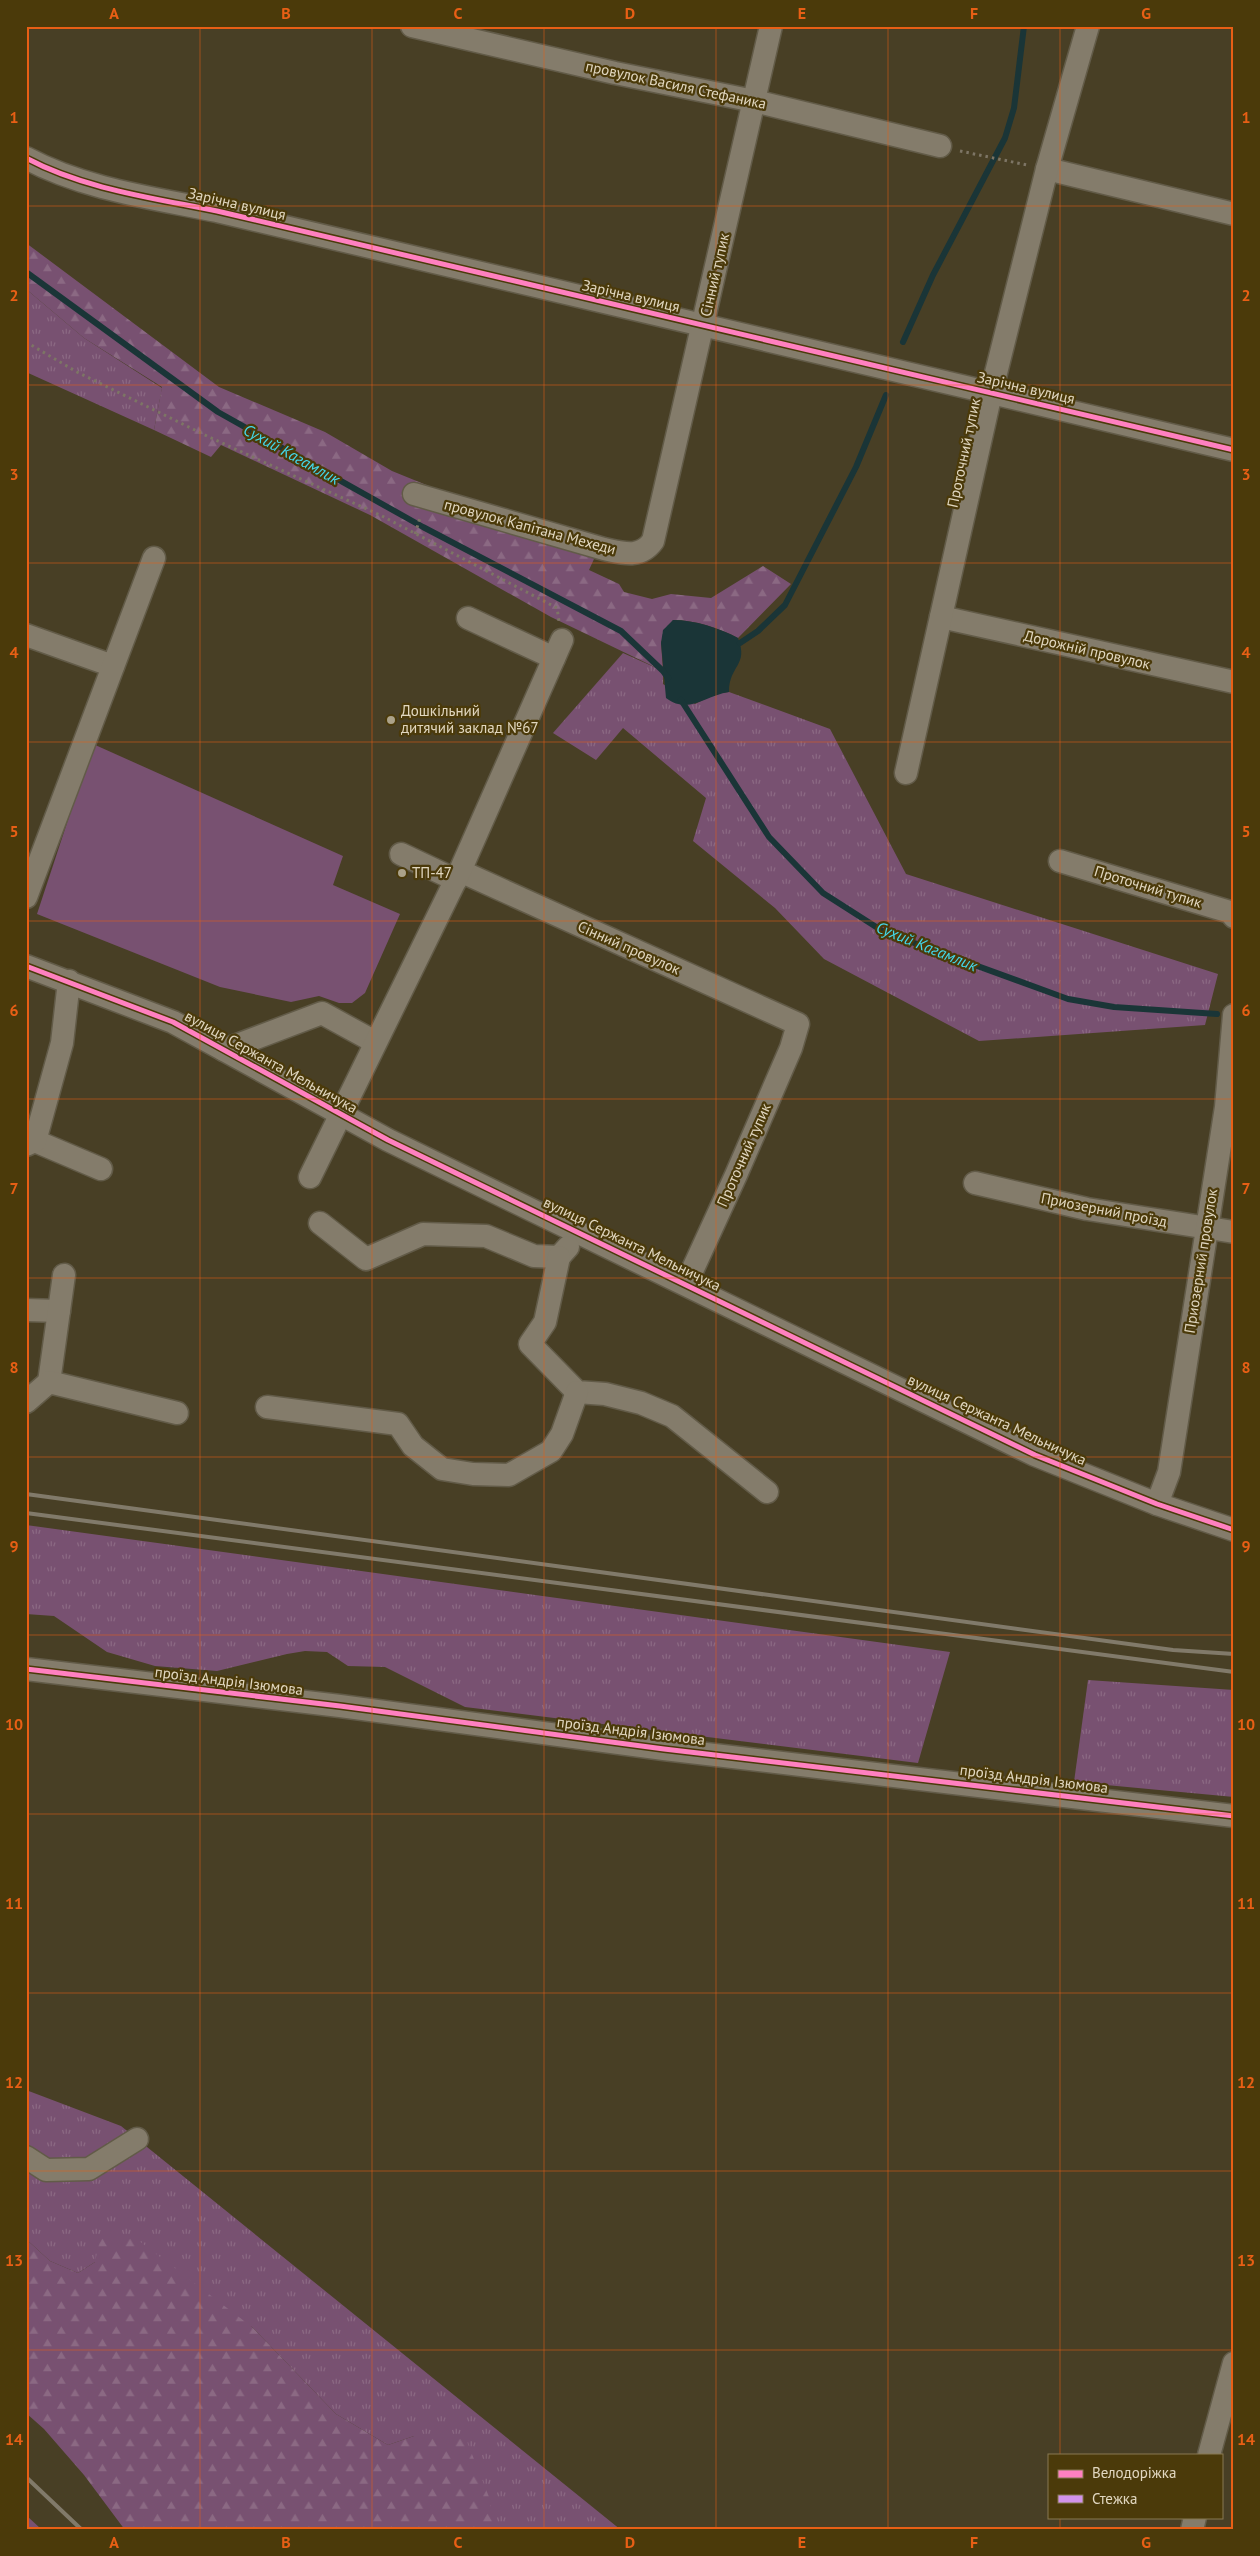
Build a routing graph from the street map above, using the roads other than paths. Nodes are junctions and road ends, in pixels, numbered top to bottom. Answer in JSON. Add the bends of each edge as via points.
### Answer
{"nodes":[{"id":1,"x":412,"y":26,"type":"edge"},
{"id":2,"x":771,"y":26,"type":"edge"},
{"id":3,"x":1088,"y":26,"type":"edge"},
{"id":4,"x":754,"y":101,"type":"junction"},
{"id":5,"x":940,"y":146,"type":"road end"},
{"id":6,"x":26,"y":158,"type":"edge"},
{"id":7,"x":1047,"y":169,"type":"junction"},
{"id":8,"x":1234,"y":214,"type":"edge"},
{"id":9,"x":704,"y":326,"type":"junction"},
{"id":10,"x":990,"y":393,"type":"junction"},
{"id":11,"x":1234,"y":450,"type":"edge"},
{"id":12,"x":417,"y":505,"type":"road end"},
{"id":13,"x":647,"y":550,"type":"joint"},
{"id":14,"x":154,"y":558,"type":"dead end"},
{"id":15,"x":941,"y":617,"type":"junction"},
{"id":16,"x":468,"y":618,"type":"dead end"},
{"id":17,"x":26,"y":635,"type":"edge"},
{"id":18,"x":113,"y":666,"type":"junction"},
{"id":19,"x":1234,"y":682,"type":"edge"},
{"id":20,"x":906,"y":772,"type":"dead end"},
{"id":21,"x":400,"y":854,"type":"dead end"},
{"id":22,"x":1060,"y":861,"type":"dead end"},
{"id":23,"x":458,"y":876,"type":"junction"},
{"id":24,"x":26,"y":897,"type":"edge"},
{"id":25,"x":1234,"y":917,"type":"edge"},
{"id":26,"x":26,"y":966,"type":"edge"},
{"id":27,"x":69,"y":981,"type":"junction"},
{"id":28,"x":1234,"y":1015,"type":"edge"},
{"id":29,"x":798,"y":1024,"type":"joint"},
{"id":30,"x":375,"y":1042,"type":"junction"},
{"id":31,"x":224,"y":1050,"type":"junction"},
{"id":32,"x":341,"y":1114,"type":"junction"},
{"id":33,"x":30,"y":1143,"type":"edge"},
{"id":34,"x":101,"y":1169,"type":"dead end"},
{"id":35,"x":310,"y":1177,"type":"dead end"},
{"id":36,"x":975,"y":1182,"type":"dead end"},
{"id":37,"x":320,"y":1223,"type":"dead end"},
{"id":38,"x":1205,"y":1228,"type":"junction"},
{"id":39,"x":579,"y":1232,"type":"junction"},
{"id":40,"x":1234,"y":1232,"type":"edge"},
{"id":41,"x":559,"y":1257,"type":"junction"},
{"id":42,"x":64,"y":1275,"type":"dead end"},
{"id":43,"x":686,"y":1284,"type":"junction"},
{"id":44,"x":26,"y":1310,"type":"edge"},
{"id":45,"x":59,"y":1311,"type":"junction"},
{"id":46,"x":49,"y":1382,"type":"junction"},
{"id":47,"x":577,"y":1392,"type":"junction"},
{"id":48,"x":26,"y":1402,"type":"edge"},
{"id":49,"x":267,"y":1407,"type":"dead end"},
{"id":50,"x":177,"y":1413,"type":"dead end"},
{"id":51,"x":766,"y":1492,"type":"dead end"},
{"id":52,"x":1156,"y":1504,"type":"junction"},
{"id":53,"x":1234,"y":1530,"type":"edge"},
{"id":54,"x":26,"y":1669,"type":"edge"},
{"id":55,"x":1234,"y":1816,"type":"edge"},
{"id":56,"x":137,"y":2139,"type":"dead end"},
{"id":57,"x":26,"y":2157,"type":"edge"},
{"id":58,"x":1234,"y":2364,"type":"edge"},
{"id":59,"x":1209,"y":2454,"type":"edge"}],
"edges":[{"from":1,"to":4,"type":"street","name":"провулок Василя Стефаника"},
{"from":2,"to":4,"type":"street","name":"Сінний тупик"},
{"from":3,"to":7,"type":"street","name":"Проточний тупик"},
{"from":4,"to":5,"type":"street","name":"провулок Василя Стефаника"},
{"from":4,"to":9,"type":"street","name":"Сінний тупик"},
{"from":6,"to":9,"type":"street","name":"Зарічна вулиця","via":[[45,168],[113,190],[216,211]]},
{"from":7,"to":8,"type":"street"},
{"from":7,"to":10,"type":"street","name":"Проточний тупик"},
{"from":9,"to":10,"type":"street","name":"Зарічна вулиця"},
{"from":9,"to":13,"type":"street","name":"Сінний тупик","via":[[653,541]]},
{"from":10,"to":11,"type":"street","name":"Зарічна вулиця"},
{"from":10,"to":15,"type":"street","name":"Проточний тупик"},
{"from":12,"to":13,"type":"street","name":"провулок Капітана Мехеди","via":[[604,549],[634,554]]},
{"from":14,"to":18,"type":"street"},
{"from":15,"to":19,"type":"street","name":"Дорожній провулок"},
{"from":15,"to":20,"type":"street","name":"Проточний тупик"},
{"from":16,"to":23,"type":"street","via":[[558,649]]},
{"from":17,"to":18,"type":"street"},
{"from":18,"to":24,"type":"street"},
{"from":21,"to":23,"type":"street","name":"Сінний провулок"},
{"from":22,"to":25,"type":"street","name":"Проточний тупик","via":[[1230,912]]},
{"from":23,"to":29,"type":"street","name":"Сінний провулок"},
{"from":23,"to":30,"type":"street"},
{"from":26,"to":27,"type":"street","name":"вулиця Сержанта Мельничука"},
{"from":27,"to":31,"type":"street","name":"вулиця Сержанта Мельничука","via":[[173,1022]]},
{"from":27,"to":33,"type":"street","via":[[62,1043]]},
{"from":28,"to":38,"type":"street","name":"Приозерний провулок","via":[[1226,1107]]},
{"from":29,"to":43,"type":"street","name":"Проточний тупик","via":[[791,1048]]},
{"from":30,"to":31,"type":"street","via":[[322,1013]]},
{"from":30,"to":32,"type":"street"},
{"from":31,"to":32,"type":"street","name":"вулиця Сержанта Мельничука"},
{"from":32,"to":35,"type":"street"},
{"from":32,"to":39,"type":"street","name":"вулиця Сержанта Мельничука"},
{"from":33,"to":34,"type":"street"},
{"from":36,"to":38,"type":"street","name":"Приозерний проїзд","via":[[1087,1210]]},
{"from":37,"to":41,"type":"street","via":[[366,1259],[423,1234],[486,1236],[534,1256]]},
{"from":38,"to":40,"type":"street","name":"Приозерний проїзд"},
{"from":38,"to":52,"type":"street","name":"Приозерний провулок","via":[[1169,1472]]},
{"from":39,"to":41,"type":"street"},
{"from":39,"to":43,"type":"street","name":"вулиця Сержанта Мельничука"},
{"from":41,"to":47,"type":"street","via":[[545,1322],[530,1344]]},
{"from":42,"to":45,"type":"street"},
{"from":43,"to":52,"type":"street","name":"вулиця Сержанта Мельничука","via":[[1035,1455]]},
{"from":44,"to":45,"type":"street"},
{"from":45,"to":46,"type":"street"},
{"from":46,"to":48,"type":"street"},
{"from":46,"to":50,"type":"street"},
{"from":47,"to":49,"type":"street","via":[[562,1434],[551,1451],[509,1475],[442,1469],[413,1446],[398,1424]]},
{"from":47,"to":51,"type":"street","via":[[605,1394],[641,1403],[672,1416]]},
{"from":52,"to":53,"type":"street","name":"вулиця Сержанта Мельничука"},
{"from":54,"to":55,"type":"street","name":"проїзд Андрія Ізюмова"},
{"from":56,"to":57,"type":"street","via":[[89,2170],[46,2170]]},
{"from":58,"to":59,"type":"street"}]}
